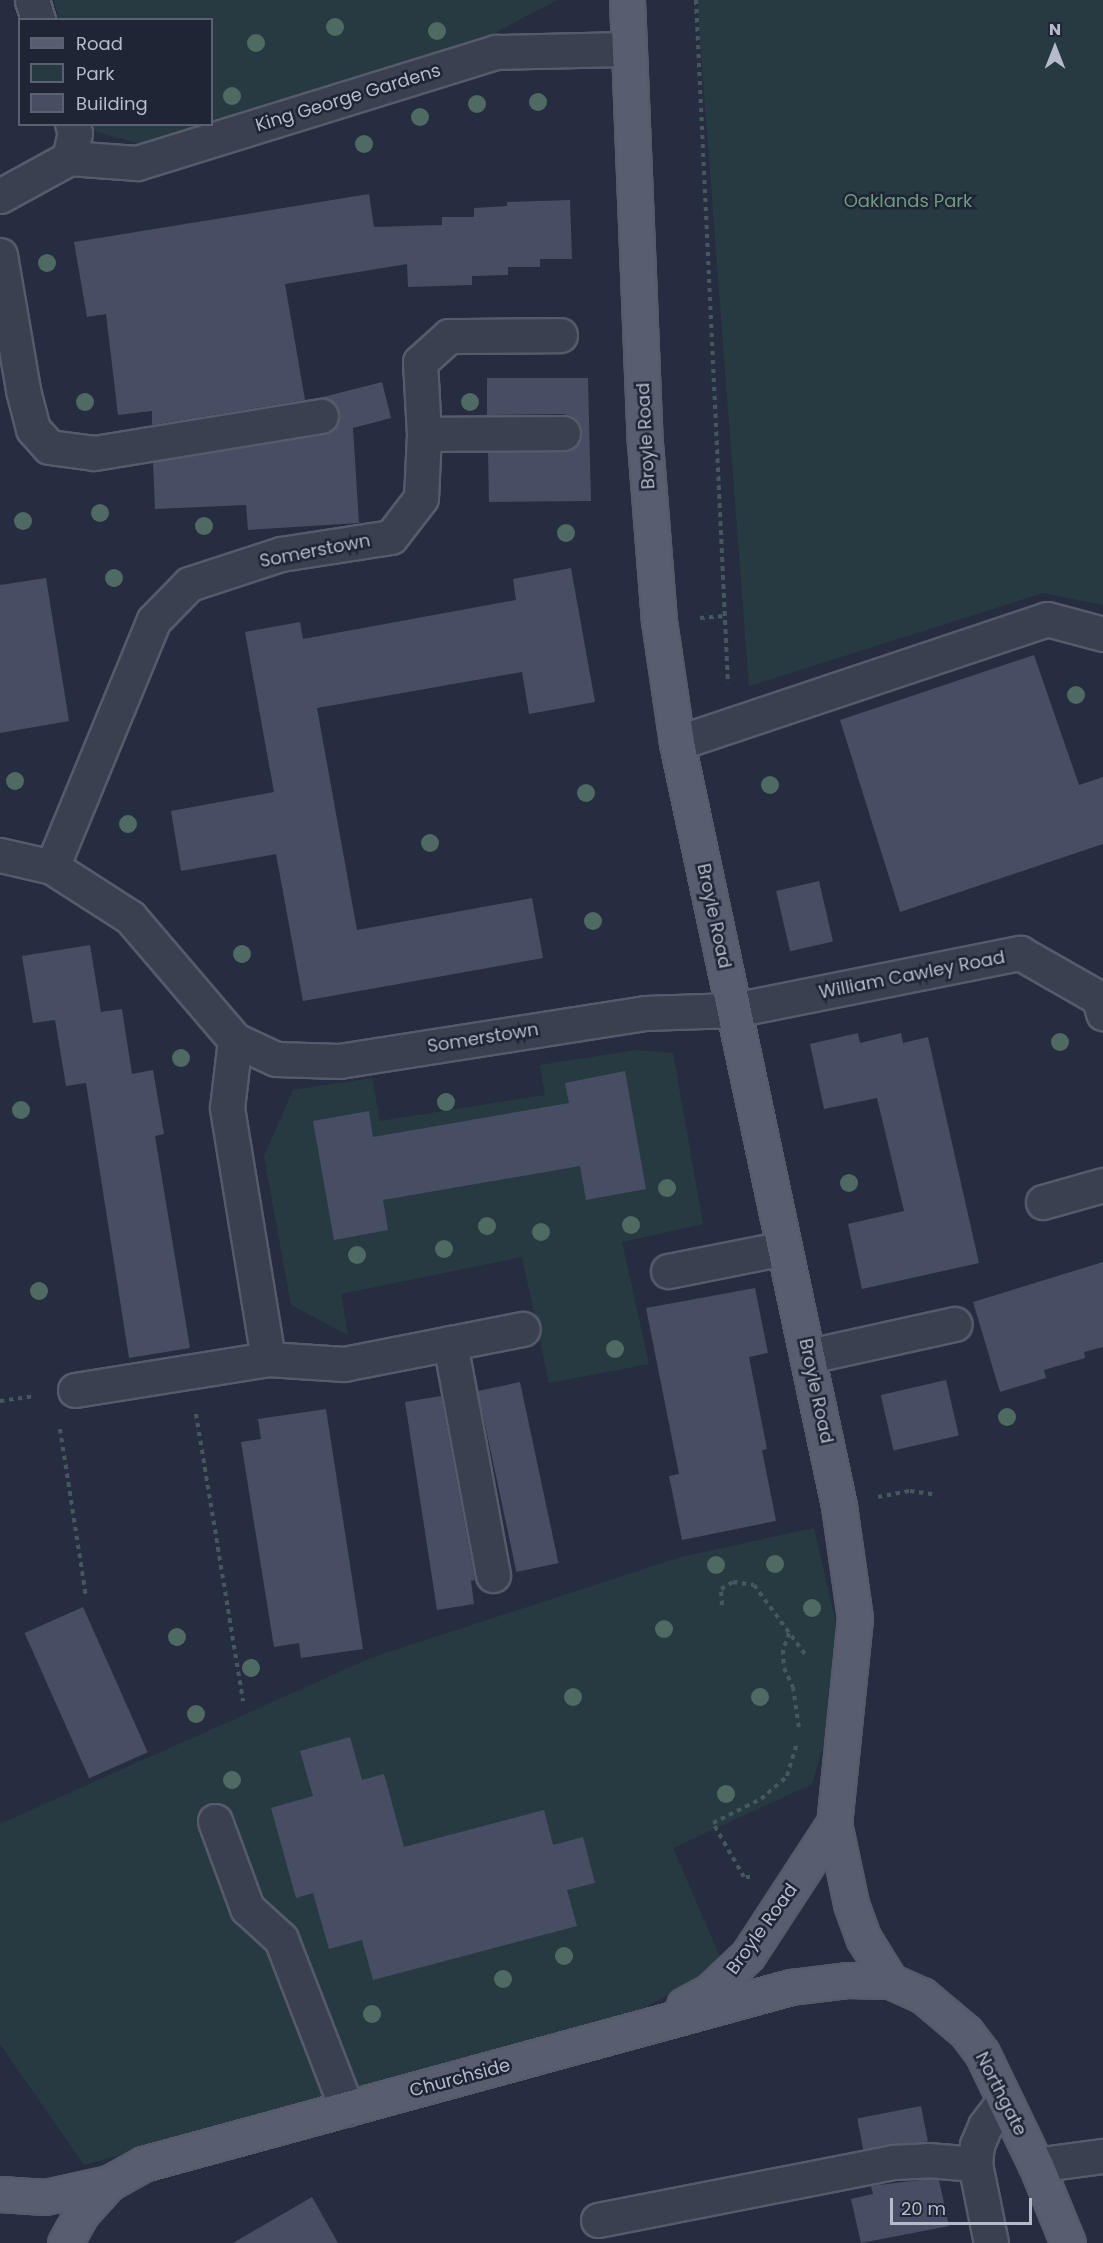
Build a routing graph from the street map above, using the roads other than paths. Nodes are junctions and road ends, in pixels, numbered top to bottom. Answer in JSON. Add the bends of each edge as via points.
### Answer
{"nodes":[{"id":1,"x":32,"y":0,"type":"edge"},
{"id":2,"x":627,"y":0,"type":"edge"},
{"id":3,"x":37,"y":18,"type":"edge"},
{"id":4,"x":629,"y":49,"type":"junction"},
{"id":5,"x":73,"y":126,"type":"edge"},
{"id":6,"x":69,"y":158,"type":"junction"},
{"id":7,"x":0,"y":196,"type":"edge"},
{"id":8,"x":0,"y":255,"type":"edge"},
{"id":9,"x":560,"y":335,"type":"dead end"},
{"id":10,"x":321,"y":416,"type":"dead end"},
{"id":11,"x":563,"y":433,"type":"dead end"},
{"id":12,"x":424,"y":434,"type":"junction"},
{"id":13,"x":1103,"y":634,"type":"edge"},
{"id":14,"x":677,"y":743,"type":"junction"},
{"id":15,"x":0,"y":855,"type":"edge"},
{"id":16,"x":52,"y":867,"type":"junction"},
{"id":17,"x":734,"y":1010,"type":"junction"},
{"id":18,"x":1103,"y":1013,"type":"edge"},
{"id":19,"x":235,"y":1040,"type":"junction"},
{"id":20,"x":1103,"y":1185,"type":"edge"},
{"id":21,"x":1043,"y":1202,"type":"dead end"},
{"id":22,"x":784,"y":1248,"type":"junction"},
{"id":23,"x":668,"y":1271,"type":"dead end"},
{"id":24,"x":955,"y":1324,"type":"dead end"},
{"id":25,"x":523,"y":1329,"type":"dead end"},
{"id":26,"x":450,"y":1343,"type":"junction"},
{"id":27,"x":809,"y":1356,"type":"junction"},
{"id":28,"x":268,"y":1359,"type":"junction"},
{"id":29,"x":75,"y":1390,"type":"dead end"},
{"id":30,"x":494,"y":1575,"type":"dead end"},
{"id":31,"x":215,"y":1821,"type":"dead end"},
{"id":32,"x":834,"y":1823,"type":"junction"},
{"id":33,"x":890,"y":1981,"type":"junction"},
{"id":34,"x":637,"y":2030,"type":"junction"},
{"id":35,"x":1004,"y":2101,"type":"junction"},
{"id":36,"x":347,"y":2109,"type":"junction"},
{"id":37,"x":1103,"y":2156,"type":"edge"},
{"id":38,"x":975,"y":2164,"type":"junction"},
{"id":39,"x":1036,"y":2165,"type":"junction"},
{"id":40,"x":109,"y":2183,"type":"junction"},
{"id":41,"x":0,"y":2194,"type":"edge"},
{"id":42,"x":598,"y":2220,"type":"dead end"},
{"id":43,"x":65,"y":2243,"type":"edge"},
{"id":44,"x":991,"y":2243,"type":"edge"},
{"id":45,"x":1068,"y":2243,"type":"edge"}],
"edges":[{"from":1,"to":3,"type":"street"},
{"from":2,"to":4,"type":"main road","name":"Broyle Road"},
{"from":4,"to":6,"type":"street","name":"King George Gardens","via":[[496,52],[137,164]]},
{"from":4,"to":14,"type":"main road","name":"Broyle Road","via":[[645,443],[659,621]]},
{"from":5,"to":6,"type":"street","via":[[75,133]]},
{"from":6,"to":7,"type":"street"},
{"from":8,"to":10,"type":"street","via":[[22,390],[33,429],[49,447],[94,453]]},
{"from":9,"to":12,"type":"street","name":"Somerstown","via":[[449,336],[420,362]]},
{"from":11,"to":12,"type":"street"},
{"from":12,"to":16,"type":"street","name":"Somerstown","via":[[421,498],[391,537],[281,554],[189,584],[154,620]]},
{"from":13,"to":14,"type":"street","via":[[1047,619]]},
{"from":14,"to":17,"type":"main road","name":"Broyle Road"},
{"from":15,"to":16,"type":"street","name":"Somerstown"},
{"from":16,"to":19,"type":"street","name":"Somerstown","via":[[130,918]]},
{"from":17,"to":18,"type":"street","name":"William Cawley Road","via":[[1020,953],[1099,998]]},
{"from":17,"to":19,"type":"street","name":"Somerstown","via":[[645,1013],[339,1061],[276,1059]]},
{"from":17,"to":22,"type":"main road","name":"Broyle Road"},
{"from":19,"to":28,"type":"street","via":[[227,1108]]},
{"from":20,"to":21,"type":"street"},
{"from":22,"to":23,"type":"street"},
{"from":22,"to":27,"type":"main road","name":"Broyle Road"},
{"from":24,"to":27,"type":"street"},
{"from":25,"to":26,"type":"street"},
{"from":26,"to":28,"type":"street","via":[[344,1364]]},
{"from":26,"to":30,"type":"street"},
{"from":27,"to":32,"type":"main road","name":"Broyle Road","via":[[839,1506],[855,1618]]},
{"from":28,"to":29,"type":"street"},
{"from":31,"to":36,"type":"street","via":[[247,1908],[281,1939]]},
{"from":32,"to":33,"type":"main road","name":"Broyle Road","via":[[851,1904],[864,1939]]},
{"from":32,"to":34,"type":"main road","name":"Broyle Road","via":[[793,1889],[730,1976]]},
{"from":33,"to":34,"type":"main road","name":"Churchside","via":[[847,1980],[791,1987]]},
{"from":33,"to":35,"type":"main road","name":"Northgate","via":[[922,1995],[966,2032],[982,2053]]},
{"from":34,"to":36,"type":"main road","name":"Churchside"},
{"from":35,"to":38,"type":"street","via":[[985,2126]]},
{"from":35,"to":39,"type":"main road","name":"Northgate"},
{"from":36,"to":40,"type":"main road","name":"Churchside","via":[[143,2164]]},
{"from":37,"to":39,"type":"street"},
{"from":38,"to":42,"type":"street","via":[[894,2162]]},
{"from":38,"to":44,"type":"street"},
{"from":39,"to":45,"type":"main road","name":"Northgate"},
{"from":40,"to":41,"type":"main road","via":[[45,2197]]},
{"from":40,"to":43,"type":"main road","name":"Churchside","via":[[81,2214]]}]}
